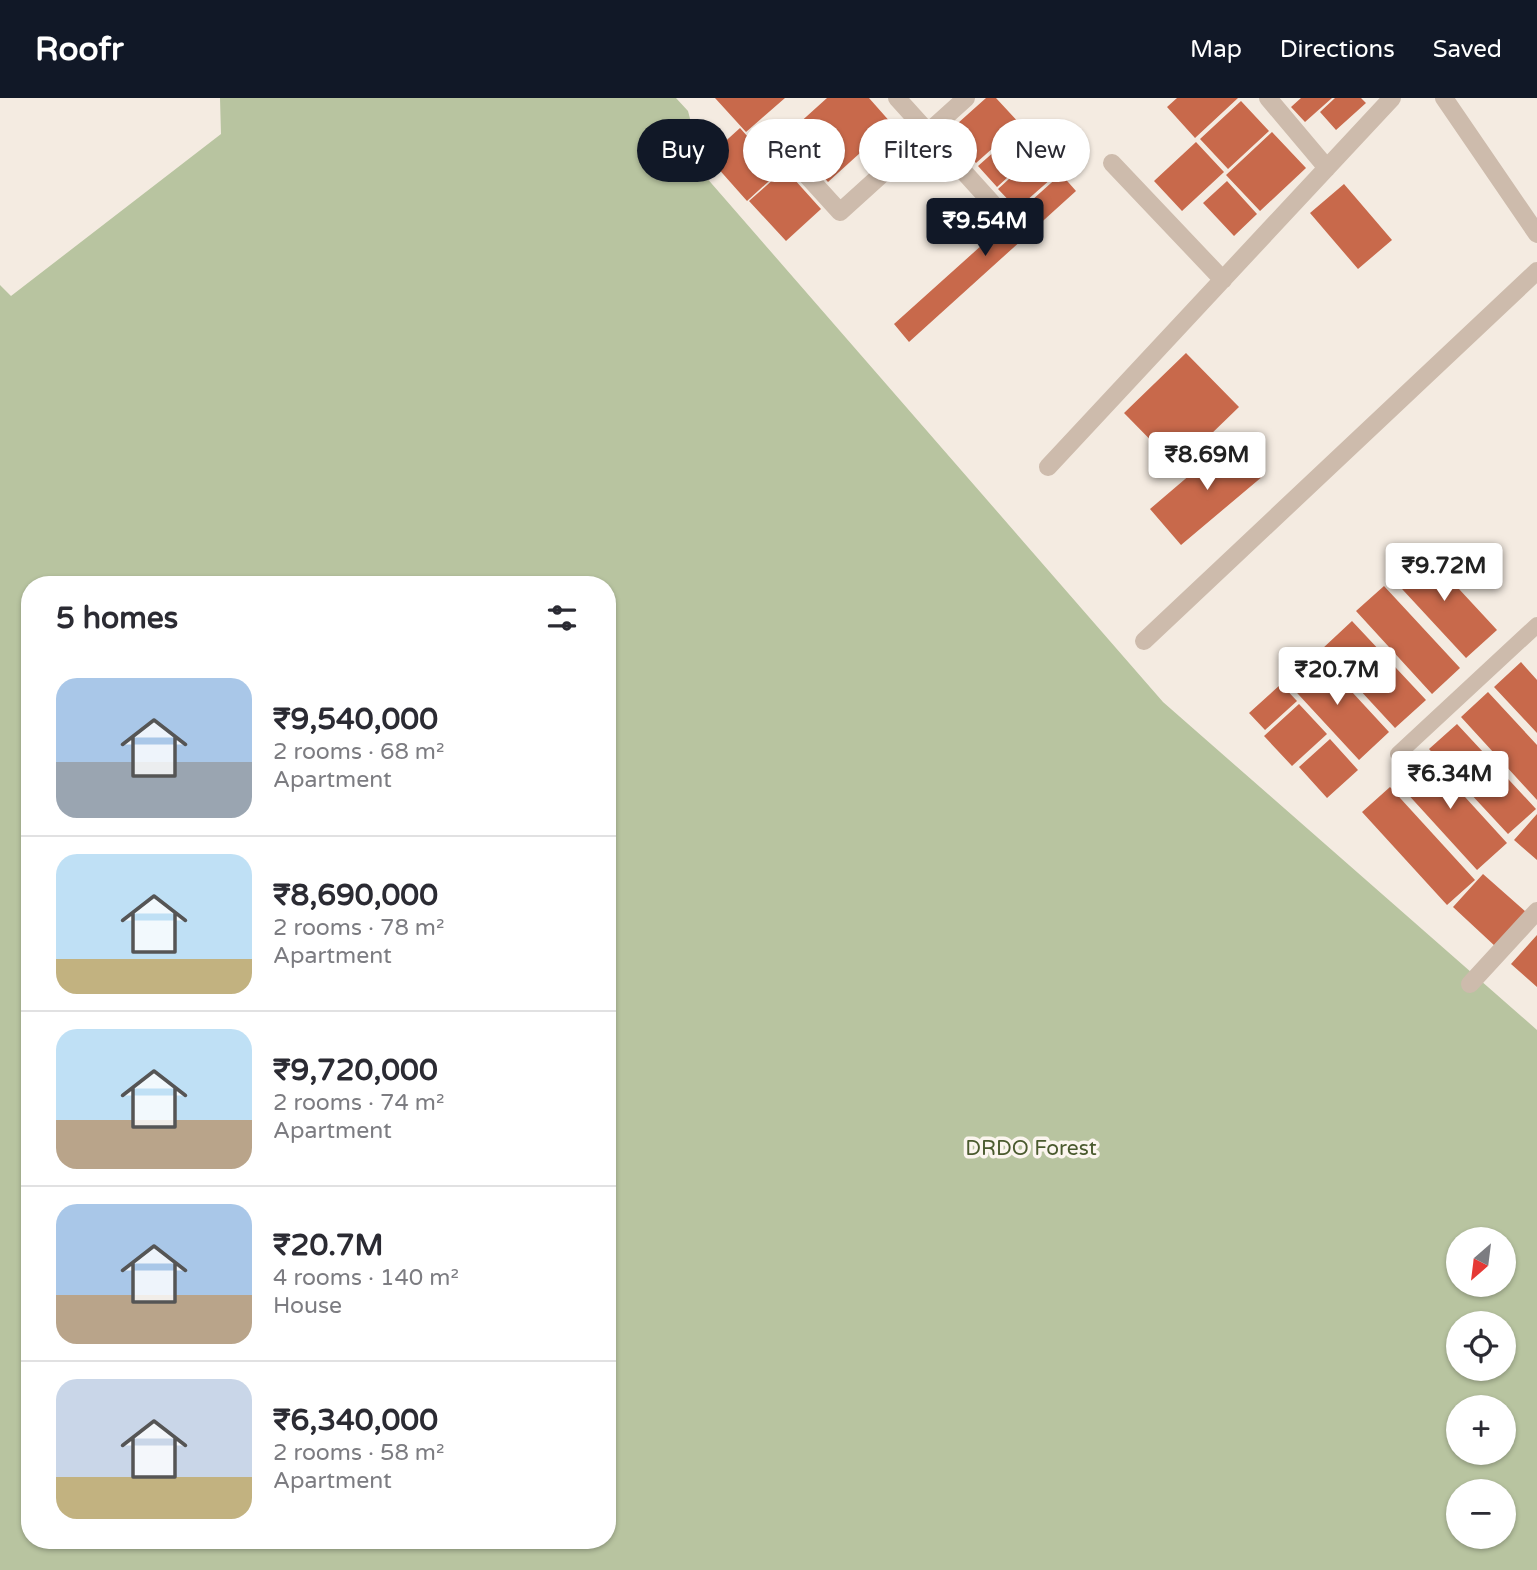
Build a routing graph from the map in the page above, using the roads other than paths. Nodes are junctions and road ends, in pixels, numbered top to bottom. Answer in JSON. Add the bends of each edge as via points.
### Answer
{"nodes":[{"id":1,"x":897,"y":98,"type":"edge"},
{"id":2,"x":966,"y":98,"type":"edge"},
{"id":3,"x":1268,"y":98,"type":"edge"},
{"id":4,"x":1392,"y":98,"type":"edge"},
{"id":5,"x":1444,"y":98,"type":"edge"},
{"id":6,"x":916,"y":119,"type":"edge"},
{"id":7,"x":943,"y":119,"type":"edge"},
{"id":8,"x":1112,"y":163,"type":"dead end"},
{"id":9,"x":1327,"y":168,"type":"junction"},
{"id":10,"x":813,"y":182,"type":"edge"},
{"id":11,"x":874,"y":182,"type":"edge"},
{"id":12,"x":973,"y":182,"type":"edge"},
{"id":13,"x":1002,"y":214,"type":"dead end"},
{"id":14,"x":1537,"y":234,"type":"edge"},
{"id":15,"x":1537,"y":271,"type":"edge"},
{"id":16,"x":1223,"y":280,"type":"junction"},
{"id":17,"x":1048,"y":467,"type":"dead end"},
{"id":18,"x":1537,"y":625,"type":"edge"},
{"id":19,"x":1144,"y":641,"type":"dead end"},
{"id":20,"x":1398,"y":754,"type":"dead end"},
{"id":21,"x":1537,"y":911,"type":"edge"},
{"id":22,"x":1470,"y":984,"type":"dead end"}],
"edges":[{"from":1,"to":6,"type":"street"},
{"from":2,"to":7,"type":"street"},
{"from":3,"to":9,"type":"street"},
{"from":4,"to":9,"type":"street"},
{"from":5,"to":14,"type":"street"},
{"from":8,"to":16,"type":"street"},
{"from":9,"to":16,"type":"street"},
{"from":10,"to":11,"type":"street","via":[[841,212]]},
{"from":12,"to":13,"type":"street"},
{"from":15,"to":19,"type":"street"},
{"from":16,"to":17,"type":"street"},
{"from":18,"to":20,"type":"lane"},
{"from":21,"to":22,"type":"street"}]}
